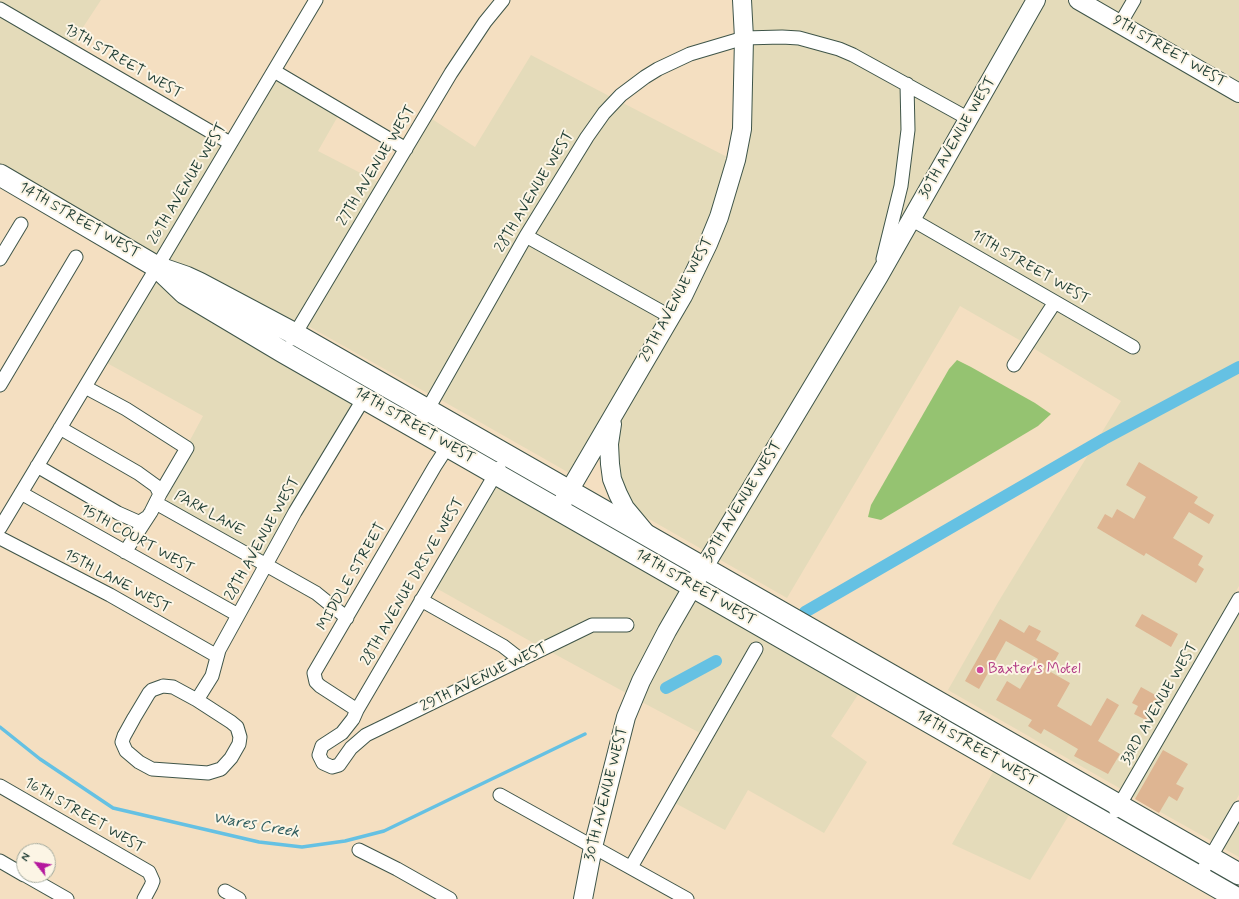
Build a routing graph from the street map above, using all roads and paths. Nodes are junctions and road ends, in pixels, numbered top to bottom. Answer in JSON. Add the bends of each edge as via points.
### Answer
{"nodes":[{"id":1,"x":316,"y":0,"type":"edge"},
{"id":2,"x":503,"y":0,"type":"edge"},
{"id":3,"x":742,"y":0,"type":"edge"},
{"id":4,"x":1036,"y":0,"type":"edge"},
{"id":5,"x":1078,"y":0,"type":"edge"},
{"id":6,"x":1134,"y":0,"type":"edge"},
{"id":7,"x":0,"y":9,"type":"edge"},
{"id":8,"x":1120,"y":24,"type":"junction"},
{"id":9,"x":744,"y":38,"type":"junction"},
{"id":10,"x":274,"y":71,"type":"junction"},
{"id":11,"x":907,"y":84,"type":"junction"},
{"id":12,"x":1239,"y":93,"type":"edge"},
{"id":13,"x":969,"y":118,"type":"junction"},
{"id":14,"x":230,"y":143,"type":"junction"},
{"id":15,"x":406,"y":149,"type":"junction"},
{"id":16,"x":0,"y":175,"type":"edge"},
{"id":17,"x":911,"y":219,"type":"junction"},
{"id":18,"x":21,"y":224,"type":"dead end"},
{"id":19,"x":526,"y":236,"type":"junction"},
{"id":20,"x":76,"y":257,"type":"dead end"},
{"id":21,"x":0,"y":259,"type":"edge"},
{"id":22,"x":157,"y":267,"type":"junction"},
{"id":23,"x":879,"y":276,"type":"junction"},
{"id":24,"x":1055,"y":302,"type":"junction"},
{"id":25,"x":670,"y":316,"type":"junction"},
{"id":26,"x":295,"y":334,"type":"junction"},
{"id":27,"x":1133,"y":347,"type":"dead end"},
{"id":28,"x":284,"y":352,"type":"junction"},
{"id":29,"x":1014,"y":365,"type":"dead end"},
{"id":30,"x":0,"y":385,"type":"edge"},
{"id":31,"x":85,"y":387,"type":"junction"},
{"id":32,"x":364,"y":398,"type":"junction"},
{"id":33,"x":428,"y":410,"type":"junction"},
{"id":34,"x":614,"y":414,"type":"junction"},
{"id":35,"x":60,"y":428,"type":"junction"},
{"id":36,"x":417,"y":428,"type":"junction"},
{"id":37,"x":448,"y":446,"type":"junction"},
{"id":38,"x":507,"y":455,"type":"junction"},
{"id":39,"x":37,"y":466,"type":"junction"},
{"id":40,"x":496,"y":474,"type":"junction"},
{"id":41,"x":569,"y":490,"type":"junction"},
{"id":42,"x":21,"y":493,"type":"junction"},
{"id":43,"x":158,"y":499,"type":"junction"},
{"id":44,"x":558,"y":509,"type":"junction"},
{"id":45,"x":146,"y":518,"type":"junction"},
{"id":46,"x":0,"y":528,"type":"edge"},
{"id":47,"x":648,"y":536,"type":"junction"},
{"id":48,"x":0,"y":538,"type":"edge"},
{"id":49,"x":126,"y":552,"type":"junction"},
{"id":50,"x":267,"y":565,"type":"junction"},
{"id":51,"x":704,"y":567,"type":"junction"},
{"id":52,"x":693,"y":586,"type":"junction"},
{"id":53,"x":1239,"y":599,"type":"edge"},
{"id":54,"x":421,"y":600,"type":"junction"},
{"id":55,"x":238,"y":616,"type":"junction"},
{"id":56,"x":347,"y":618,"type":"junction"},
{"id":57,"x":627,"y":625,"type":"dead end"},
{"id":58,"x":756,"y":649,"type":"dead end"},
{"id":59,"x":217,"y":656,"type":"junction"},
{"id":60,"x":521,"y":660,"type":"junction"},
{"id":61,"x":197,"y":700,"type":"junction"},
{"id":62,"x":357,"y":710,"type":"junction"},
{"id":63,"x":348,"y":727,"type":"junction"},
{"id":64,"x":360,"y":738,"type":"junction"},
{"id":65,"x":0,"y":786,"type":"edge"},
{"id":66,"x":500,"y":795,"type":"dead end"},
{"id":67,"x":1119,"y":806,"type":"junction"},
{"id":68,"x":1239,"y":808,"type":"edge"},
{"id":69,"x":1107,"y":824,"type":"junction"},
{"id":70,"x":593,"y":847,"type":"junction"},
{"id":71,"x":359,"y":850,"type":"dead end"},
{"id":72,"x":1210,"y":857,"type":"junction"},
{"id":73,"x":0,"y":861,"type":"edge"},
{"id":74,"x":630,"y":867,"type":"junction"},
{"id":75,"x":16,"y":870,"type":"edge"},
{"id":76,"x":1239,"y":874,"type":"edge"},
{"id":77,"x":1199,"y":877,"type":"junction"},
{"id":78,"x":38,"y":883,"type":"edge"},
{"id":79,"x":224,"y":891,"type":"dead end"},
{"id":80,"x":67,"y":899,"type":"edge"},
{"id":81,"x":144,"y":899,"type":"edge"},
{"id":82,"x":239,"y":899,"type":"edge"},
{"id":83,"x":450,"y":899,"type":"edge"},
{"id":84,"x":583,"y":899,"type":"edge"},
{"id":85,"x":687,"y":899,"type":"edge"},
{"id":86,"x":1238,"y":899,"type":"edge"}],
"edges":[{"from":1,"to":10,"type":"street","name":"26TH AVENUE WEST"},
{"from":2,"to":15,"type":"street","name":"27TH AVENUE WEST","via":[[473,40]]},
{"from":3,"to":9,"type":"street","name":"29TH AVENUE WEST"},
{"from":4,"to":13,"type":"street","name":"30TH AVENUE WEST"},
{"from":5,"to":8,"type":"street","name":"9TH STREET WEST"},
{"from":6,"to":8,"type":"street"},
{"from":7,"to":14,"type":"street","name":"13TH STREET WEST"},
{"from":8,"to":12,"type":"street","name":"9TH STREET WEST"},
{"from":9,"to":11,"type":"street","name":"28TH AVENUE WEST","via":[[782,37],[811,41],[853,55]]},
{"from":9,"to":19,"type":"street","name":"28TH AVENUE WEST","via":[[690,54],[668,64],[645,77],[621,96],[604,113],[587,137]]},
{"from":9,"to":25,"type":"street","name":"29TH AVENUE WEST","via":[[742,129],[730,182],[708,244]]},
{"from":10,"to":14,"type":"street","name":"26TH AVENUE WEST"},
{"from":10,"to":15,"type":"street"},
{"from":11,"to":13,"type":"street","name":"28TH AVENUE WEST"},
{"from":11,"to":23,"type":"street","name":"30TH AVENUE WEST","via":[[908,130],[901,186]]},
{"from":13,"to":17,"type":"street","name":"30TH AVENUE WEST"},
{"from":14,"to":22,"type":"street","name":"26TH AVENUE WEST"},
{"from":15,"to":26,"type":"street","name":"27TH AVENUE WEST"},
{"from":16,"to":22,"type":"main road","name":"14TH STREET WEST"},
{"from":17,"to":23,"type":"street","name":"30TH AVENUE WEST"},
{"from":17,"to":24,"type":"street","name":"11TH STREET WEST"},
{"from":18,"to":21,"type":"street"},
{"from":19,"to":25,"type":"street"},
{"from":19,"to":33,"type":"street","name":"28TH AVENUE WEST"},
{"from":20,"to":30,"type":"street"},
{"from":22,"to":26,"type":"main road","name":"14TH STREET WEST","via":[[199,283]]},
{"from":22,"to":28,"type":"main road","name":"14TH STREET WEST","via":[[184,293]]},
{"from":22,"to":31,"type":"street","name":"26TH AVENUE WEST"},
{"from":23,"to":51,"type":"street","name":"30TH AVENUE WEST"},
{"from":24,"to":27,"type":"street","name":"11TH STREET WEST"},
{"from":24,"to":29,"type":"street"},
{"from":25,"to":34,"type":"street","name":"29TH AVENUE WEST"},
{"from":26,"to":28,"type":"street","name":"27TH AVENUE WEST"},
{"from":26,"to":33,"type":"main road","name":"14TH STREET WEST"},
{"from":28,"to":32,"type":"main road","name":"14TH STREET WEST"},
{"from":31,"to":35,"type":"street","name":"26TH AVENUE WEST"},
{"from":31,"to":43,"type":"street","via":[[126,409],[187,448]]},
{"from":32,"to":36,"type":"main road","name":"14TH STREET WEST"},
{"from":32,"to":50,"type":"street","name":"28TH AVENUE WEST","via":[[295,512]]},
{"from":33,"to":36,"type":"street","name":"28TH AVENUE WEST"},
{"from":33,"to":38,"type":"main road","name":"14TH STREET WEST"},
{"from":34,"to":41,"type":"street","name":"29TH AVENUE WEST"},
{"from":34,"to":47,"type":"street","via":[[609,444],[612,479],[625,508]]},
{"from":35,"to":39,"type":"street","name":"26TH AVENUE WEST"},
{"from":35,"to":43,"type":"street","name":"PARK LANE","via":[[156,486]]},
{"from":36,"to":37,"type":"main road","name":"14TH STREET WEST"},
{"from":37,"to":40,"type":"main road","name":"14TH STREET WEST"},
{"from":37,"to":56,"type":"street","name":"MIDDLE STREET"},
{"from":38,"to":40,"type":"street","name":"28TH AVENUE DRIVE WEST"},
{"from":38,"to":41,"type":"main road","name":"14TH STREET WEST"},
{"from":39,"to":42,"type":"street","name":"26TH AVENUE WEST"},
{"from":39,"to":45,"type":"street","via":[[118,513],[140,522]]},
{"from":40,"to":44,"type":"main road","name":"14TH STREET WEST"},
{"from":40,"to":54,"type":"street","name":"28TH AVENUE DRIVE WEST"},
{"from":41,"to":44,"type":"street","name":"29TH AVENUE WEST"},
{"from":41,"to":47,"type":"main road","name":"14TH STREET WEST"},
{"from":42,"to":46,"type":"street","name":"26TH AVENUE WEST"},
{"from":42,"to":49,"type":"street","name":"15TH COURT WEST"},
{"from":43,"to":45,"type":"street"},
{"from":43,"to":50,"type":"street","name":"PARK LANE"},
{"from":44,"to":52,"type":"main road","name":"14TH STREET WEST"},
{"from":45,"to":49,"type":"street"},
{"from":47,"to":51,"type":"main road","name":"14TH STREET WEST"},
{"from":48,"to":59,"type":"street","name":"15TH LANE WEST","via":[[110,595]]},
{"from":49,"to":55,"type":"street","name":"15TH COURT WEST"},
{"from":50,"to":55,"type":"street","name":"28TH AVENUE WEST"},
{"from":50,"to":56,"type":"street","name":"PARK LANE","via":[[316,593]]},
{"from":51,"to":52,"type":"street","name":"30TH AVENUE WEST"},
{"from":51,"to":67,"type":"main road","name":"14TH STREET WEST"},
{"from":52,"to":69,"type":"main road","name":"14TH STREET WEST"},
{"from":52,"to":70,"type":"street","name":"30TH AVENUE WEST","via":[[644,675],[626,717]]},
{"from":53,"to":67,"type":"street","name":"33RD AVENUE WEST"},
{"from":54,"to":60,"type":"street","via":[[503,646]]},
{"from":54,"to":62,"type":"street","name":"28TH AVENUE DRIVE WEST"},
{"from":55,"to":59,"type":"street","name":"28TH AVENUE WEST"},
{"from":56,"to":62,"type":"street","name":"MIDDLE STREET","via":[[314,673],[314,678],[320,686]]},
{"from":57,"to":60,"type":"street","name":"29TH AVENUE WEST","via":[[592,626]]},
{"from":58,"to":74,"type":"street"},
{"from":59,"to":61,"type":"street","name":"28TH AVENUE WEST","via":[[212,676]]},
{"from":60,"to":64,"type":"street","name":"29TH AVENUE WEST"},
{"from":61,"to":61,"type":"street","via":[[173,687],[152,690],[124,736],[122,742],[126,751],[152,770],[208,773],[221,769],[236,751],[239,732],[231,722]]},
{"from":62,"to":63,"type":"street","name":"28TH AVENUE DRIVE WEST"},
{"from":63,"to":64,"type":"street"},
{"from":63,"to":64,"type":"street","via":[[322,746],[319,755],[323,763],[332,767],[339,765]]},
{"from":65,"to":81,"type":"street","name":"16TH STREET WEST","via":[[149,872],[153,881]]},
{"from":66,"to":70,"type":"street"},
{"from":67,"to":69,"type":"street","name":"33RD AVENUE WEST"},
{"from":67,"to":72,"type":"main road","name":"14TH STREET WEST"},
{"from":68,"to":72,"type":"street"},
{"from":69,"to":77,"type":"main road","name":"14TH STREET WEST"},
{"from":70,"to":74,"type":"street"},
{"from":70,"to":84,"type":"street","name":"30TH AVENUE WEST"},
{"from":71,"to":83,"type":"street"},
{"from":72,"to":76,"type":"main road","name":"14TH STREET WEST"},
{"from":72,"to":77,"type":"street"},
{"from":73,"to":75,"type":"street"},
{"from":74,"to":85,"type":"street"},
{"from":77,"to":86,"type":"main road","name":"14TH STREET WEST"},
{"from":78,"to":80,"type":"street"},
{"from":79,"to":82,"type":"street"}]}
